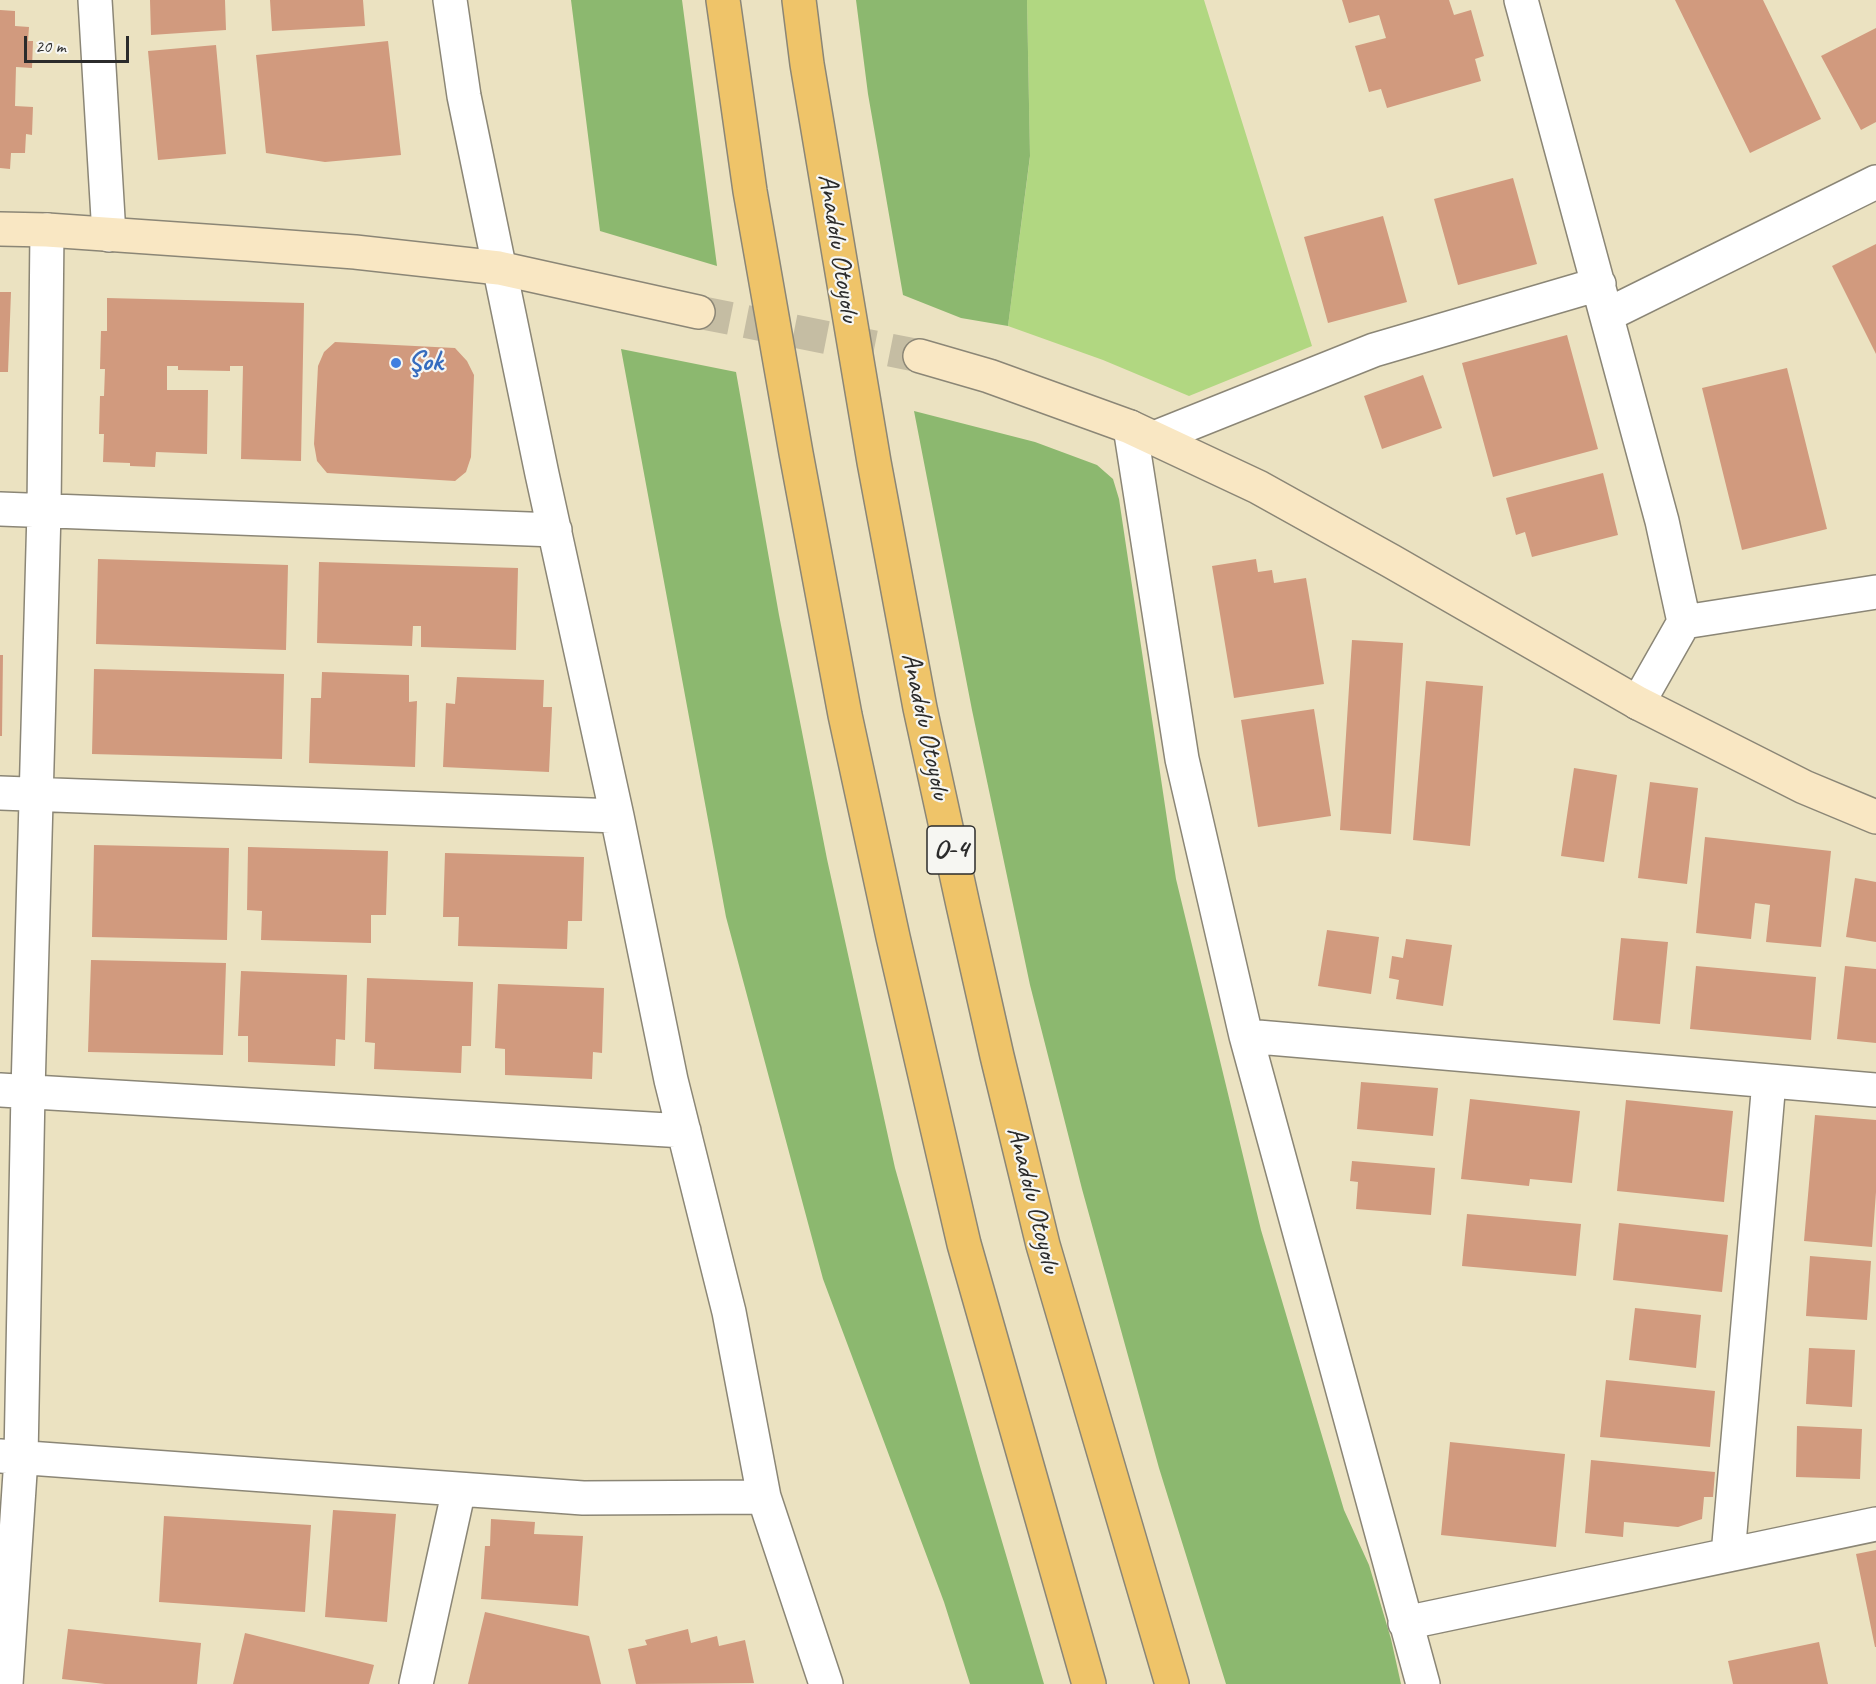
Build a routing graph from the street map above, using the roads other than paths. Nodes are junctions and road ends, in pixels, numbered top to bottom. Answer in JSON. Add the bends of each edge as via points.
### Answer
{"nodes":[{"id":1,"x":95,"y":0,"type":"edge"},
{"id":2,"x":450,"y":0,"type":"edge"},
{"id":3,"x":723,"y":0,"type":"edge"},
{"id":4,"x":799,"y":0,"type":"edge"},
{"id":5,"x":1521,"y":0,"type":"edge"},
{"id":6,"x":1876,"y":182,"type":"edge"},
{"id":7,"x":0,"y":223,"type":"edge"},
{"id":8,"x":0,"y":229,"type":"edge"},
{"id":9,"x":47,"y":230,"type":"junction"},
{"id":10,"x":109,"y":235,"type":"junction"},
{"id":11,"x":0,"y":237,"type":"edge"},
{"id":12,"x":499,"y":268,"type":"junction"},
{"id":13,"x":1603,"y":300,"type":"junction"},
{"id":14,"x":698,"y":312,"type":"tunnel mouth"},
{"id":15,"x":920,"y":356,"type":"tunnel mouth"},
{"id":16,"x":1142,"y":433,"type":"junction"},
{"id":17,"x":0,"y":509,"type":"edge"},
{"id":18,"x":44,"y":511,"type":"junction"},
{"id":19,"x":555,"y":530,"type":"junction"},
{"id":20,"x":1876,"y":592,"type":"edge"},
{"id":21,"x":1684,"y":622,"type":"junction"},
{"id":22,"x":1638,"y":703,"type":"junction"},
{"id":23,"x":0,"y":794,"type":"edge"},
{"id":24,"x":36,"y":795,"type":"junction"},
{"id":25,"x":616,"y":816,"type":"junction"},
{"id":26,"x":1876,"y":817,"type":"edge"},
{"id":27,"x":1246,"y":1036,"type":"junction"},
{"id":28,"x":1768,"y":1081,"type":"junction"},
{"id":29,"x":14,"y":1090,"type":"edge"},
{"id":30,"x":1876,"y":1090,"type":"edge"},
{"id":31,"x":684,"y":1131,"type":"junction"},
{"id":32,"x":11,"y":1457,"type":"edge"},
{"id":33,"x":459,"y":1489,"type":"junction"},
{"id":34,"x":764,"y":1497,"type":"junction"},
{"id":35,"x":1876,"y":1524,"type":"edge"},
{"id":36,"x":1728,"y":1555,"type":"junction"},
{"id":37,"x":1405,"y":1623,"type":"junction"},
{"id":38,"x":6,"y":1684,"type":"edge"},
{"id":39,"x":416,"y":1684,"type":"edge"},
{"id":40,"x":826,"y":1684,"type":"edge"},
{"id":41,"x":1089,"y":1684,"type":"edge"},
{"id":42,"x":1172,"y":1684,"type":"edge"},
{"id":43,"x":1423,"y":1684,"type":"edge"}],
"edges":[{"from":1,"to":10,"type":"street"},
{"from":2,"to":12,"type":"street","via":[[464,96]]},
{"from":3,"to":41,"type":"highway","via":[[758,237],[845,716],[875,856],[964,1244]]},
{"from":4,"to":42,"type":"highway","name":"Anadolu Otoyolu","number":"O-4","via":[[873,462],[927,743],[1043,1245]]},
{"from":5,"to":13,"type":"street"},
{"from":6,"to":13,"type":"street"},
{"from":7,"to":9,"type":"street"},
{"from":8,"to":9,"type":"street"},
{"from":9,"to":10,"type":"street"},
{"from":9,"to":11,"type":"street"},
{"from":9,"to":18,"type":"street"},
{"from":10,"to":12,"type":"street","via":[[355,252]]},
{"from":12,"to":14,"type":"street"},
{"from":12,"to":19,"type":"street"},
{"from":13,"to":16,"type":"street","via":[[1374,350]]},
{"from":13,"to":21,"type":"street","via":[[1662,521]]},
{"from":15,"to":16,"type":"street","via":[[1054,398]]},
{"from":16,"to":22,"type":"street","via":[[1258,487]]},
{"from":16,"to":27,"type":"street","via":[[1182,759]]},
{"from":17,"to":18,"type":"street"},
{"from":18,"to":19,"type":"street"},
{"from":18,"to":24,"type":"street"},
{"from":19,"to":25,"type":"street"},
{"from":20,"to":21,"type":"street"},
{"from":21,"to":22,"type":"street"},
{"from":22,"to":26,"type":"street","via":[[1804,787]]},
{"from":23,"to":24,"type":"street"},
{"from":24,"to":25,"type":"street"},
{"from":24,"to":29,"type":"street"},
{"from":25,"to":31,"type":"street"},
{"from":27,"to":28,"type":"street"},
{"from":27,"to":37,"type":"street"},
{"from":28,"to":30,"type":"street"},
{"from":28,"to":36,"type":"street"},
{"from":29,"to":31,"type":"street"},
{"from":29,"to":32,"type":"street"},
{"from":31,"to":34,"type":"street","via":[[729,1312]]},
{"from":32,"to":33,"type":"street"},
{"from":32,"to":38,"type":"street"},
{"from":33,"to":34,"type":"street","via":[[583,1498]]},
{"from":33,"to":39,"type":"street"},
{"from":34,"to":40,"type":"street"},
{"from":35,"to":36,"type":"street"},
{"from":36,"to":37,"type":"street"},
{"from":37,"to":43,"type":"street"}]}
